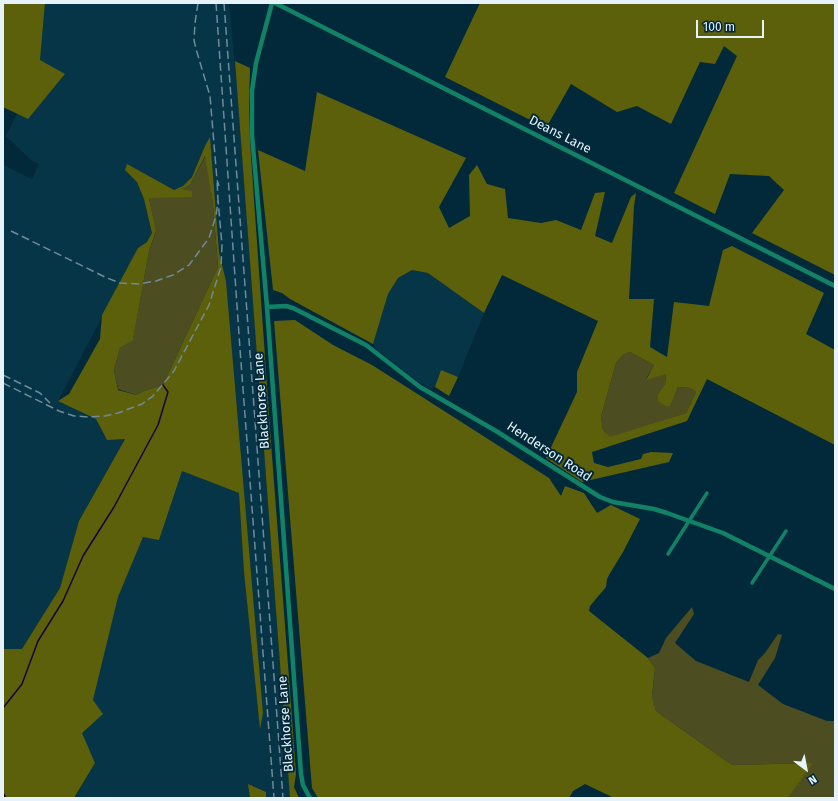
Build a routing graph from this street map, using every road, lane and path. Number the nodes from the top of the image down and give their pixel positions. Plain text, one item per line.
1 (274, 3) edge
2 (835, 286) edge
3 (267, 307) junction
4 (707, 493) dead end
5 (689, 520) junction
6 (786, 531) dead end
7 (668, 554) dead end
8 (770, 556) junction
9 (752, 583) dead end
10 (835, 589) edge
11 (310, 798) edge

1 - 2 street, Deans Lane
1 - 3 street, Blackhorse Lane
3 - 5 street, Henderson Road
3 - 11 street, Blackhorse Lane
4 - 5 street
5 - 7 street
5 - 8 street, Henderson Road
6 - 8 street
8 - 9 street
8 - 10 street, Henderson Road

